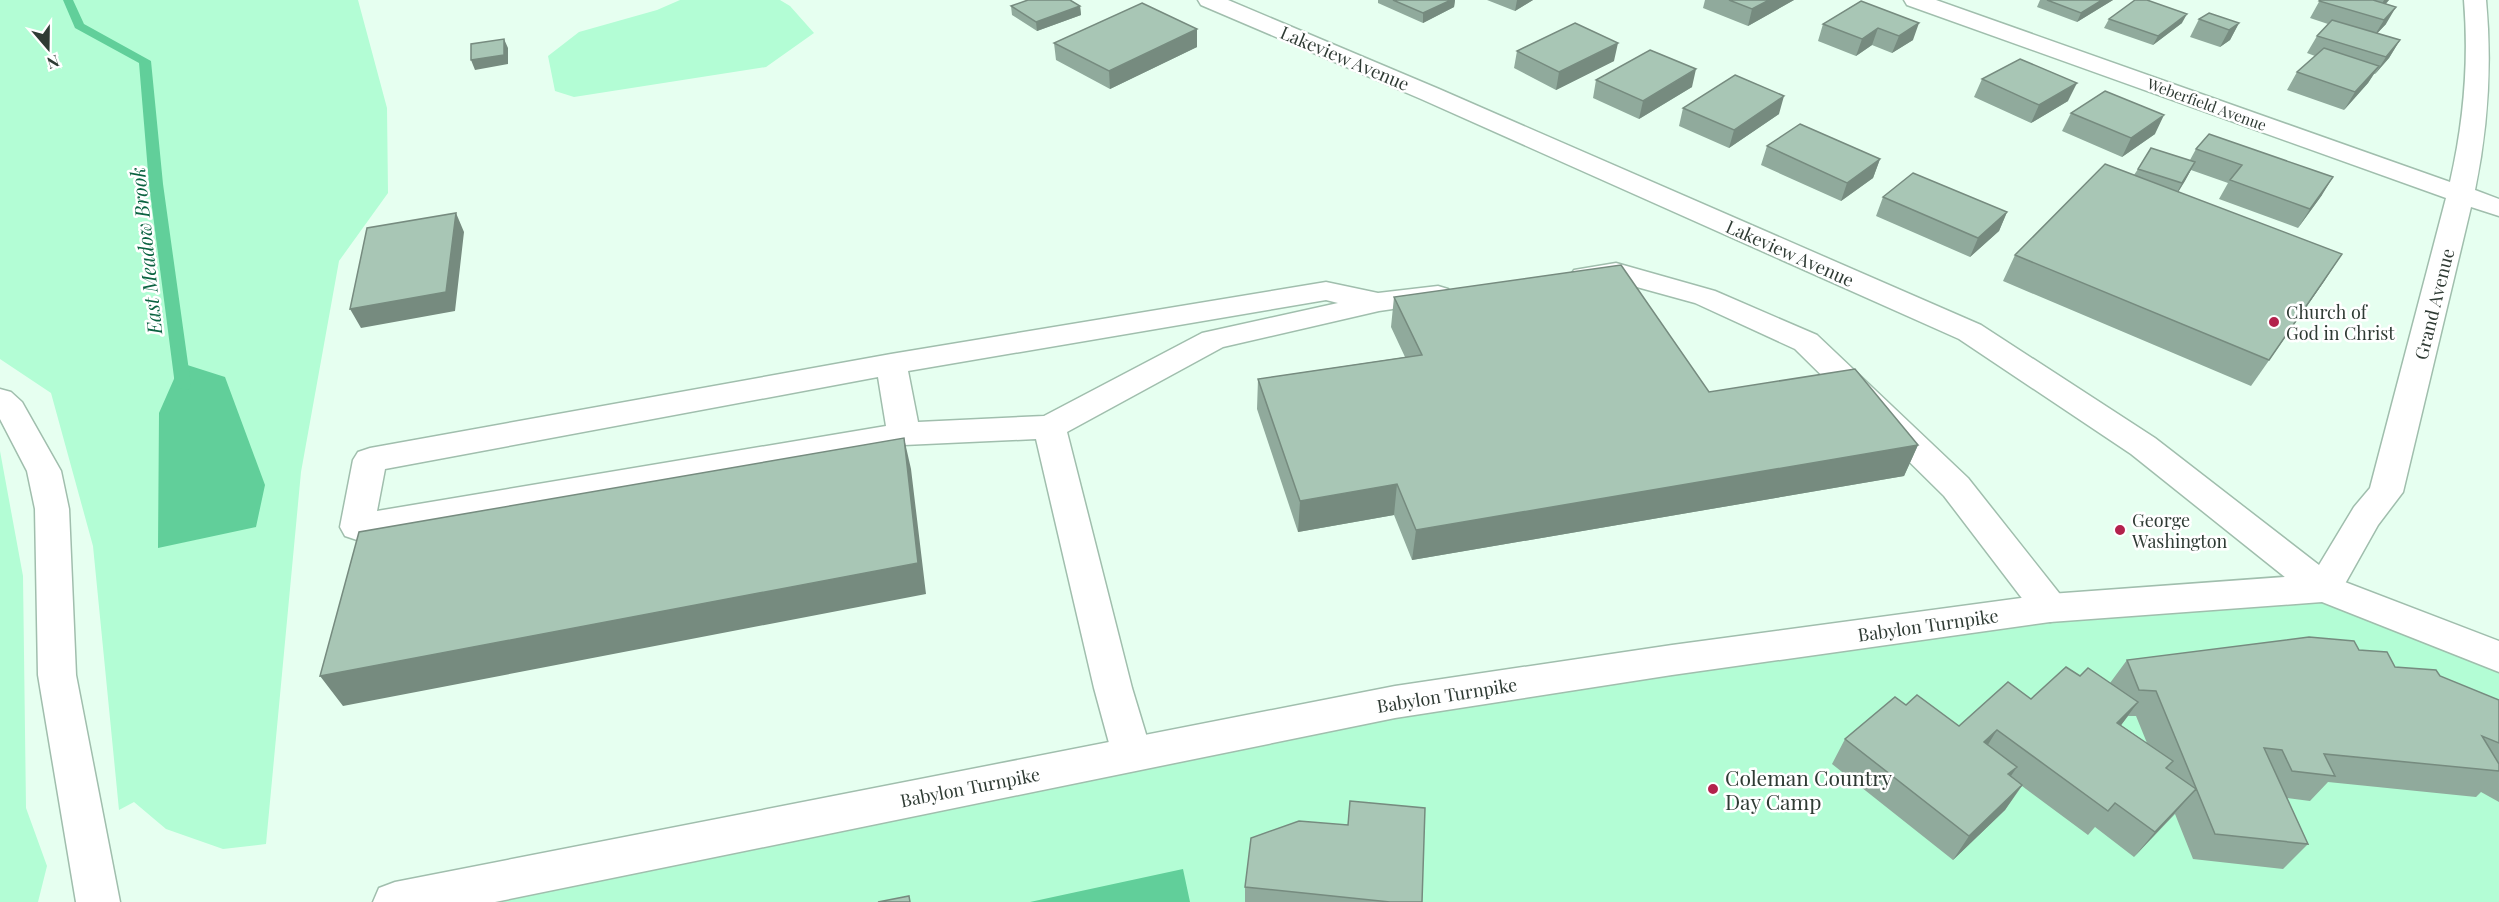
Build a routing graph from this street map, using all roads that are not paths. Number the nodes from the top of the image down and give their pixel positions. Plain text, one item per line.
1 (1209, 0) edge
2 (1915, 0) edge
3 (2475, 0) edge
4 (2461, 194) junction
5 (2499, 208) edge
6 (1556, 280) edge
7 (1461, 292) edge
8 (1378, 302) junction
9 (891, 364) junction
10 (0, 400) edge
11 (1050, 427) junction
12 (904, 434) junction
13 (2324, 588) junction
14 (2050, 608) junction
15 (2499, 657) edge
16 (1132, 754) junction
17 (98, 902) edge
18 (395, 902) edge

1 - 13 main road, Lakeview Avenue
2 - 4 main road, Weberfield Avenue
3 - 4 main road, Grand Avenue
4 - 5 main road, Weberfield Avenue
4 - 13 main road, Grand Avenue
6 - 14 main road
7 - 8 main road
8 - 9 main road
8 - 11 main road
9 - 12 main road
9 - 12 main road
10 - 17 main road
11 - 12 main road
11 - 16 main road
13 - 14 main road, Babylon Turnpike
13 - 15 main road, Babylon Turnpike
14 - 16 main road, Babylon Turnpike
16 - 18 main road, Babylon Turnpike

